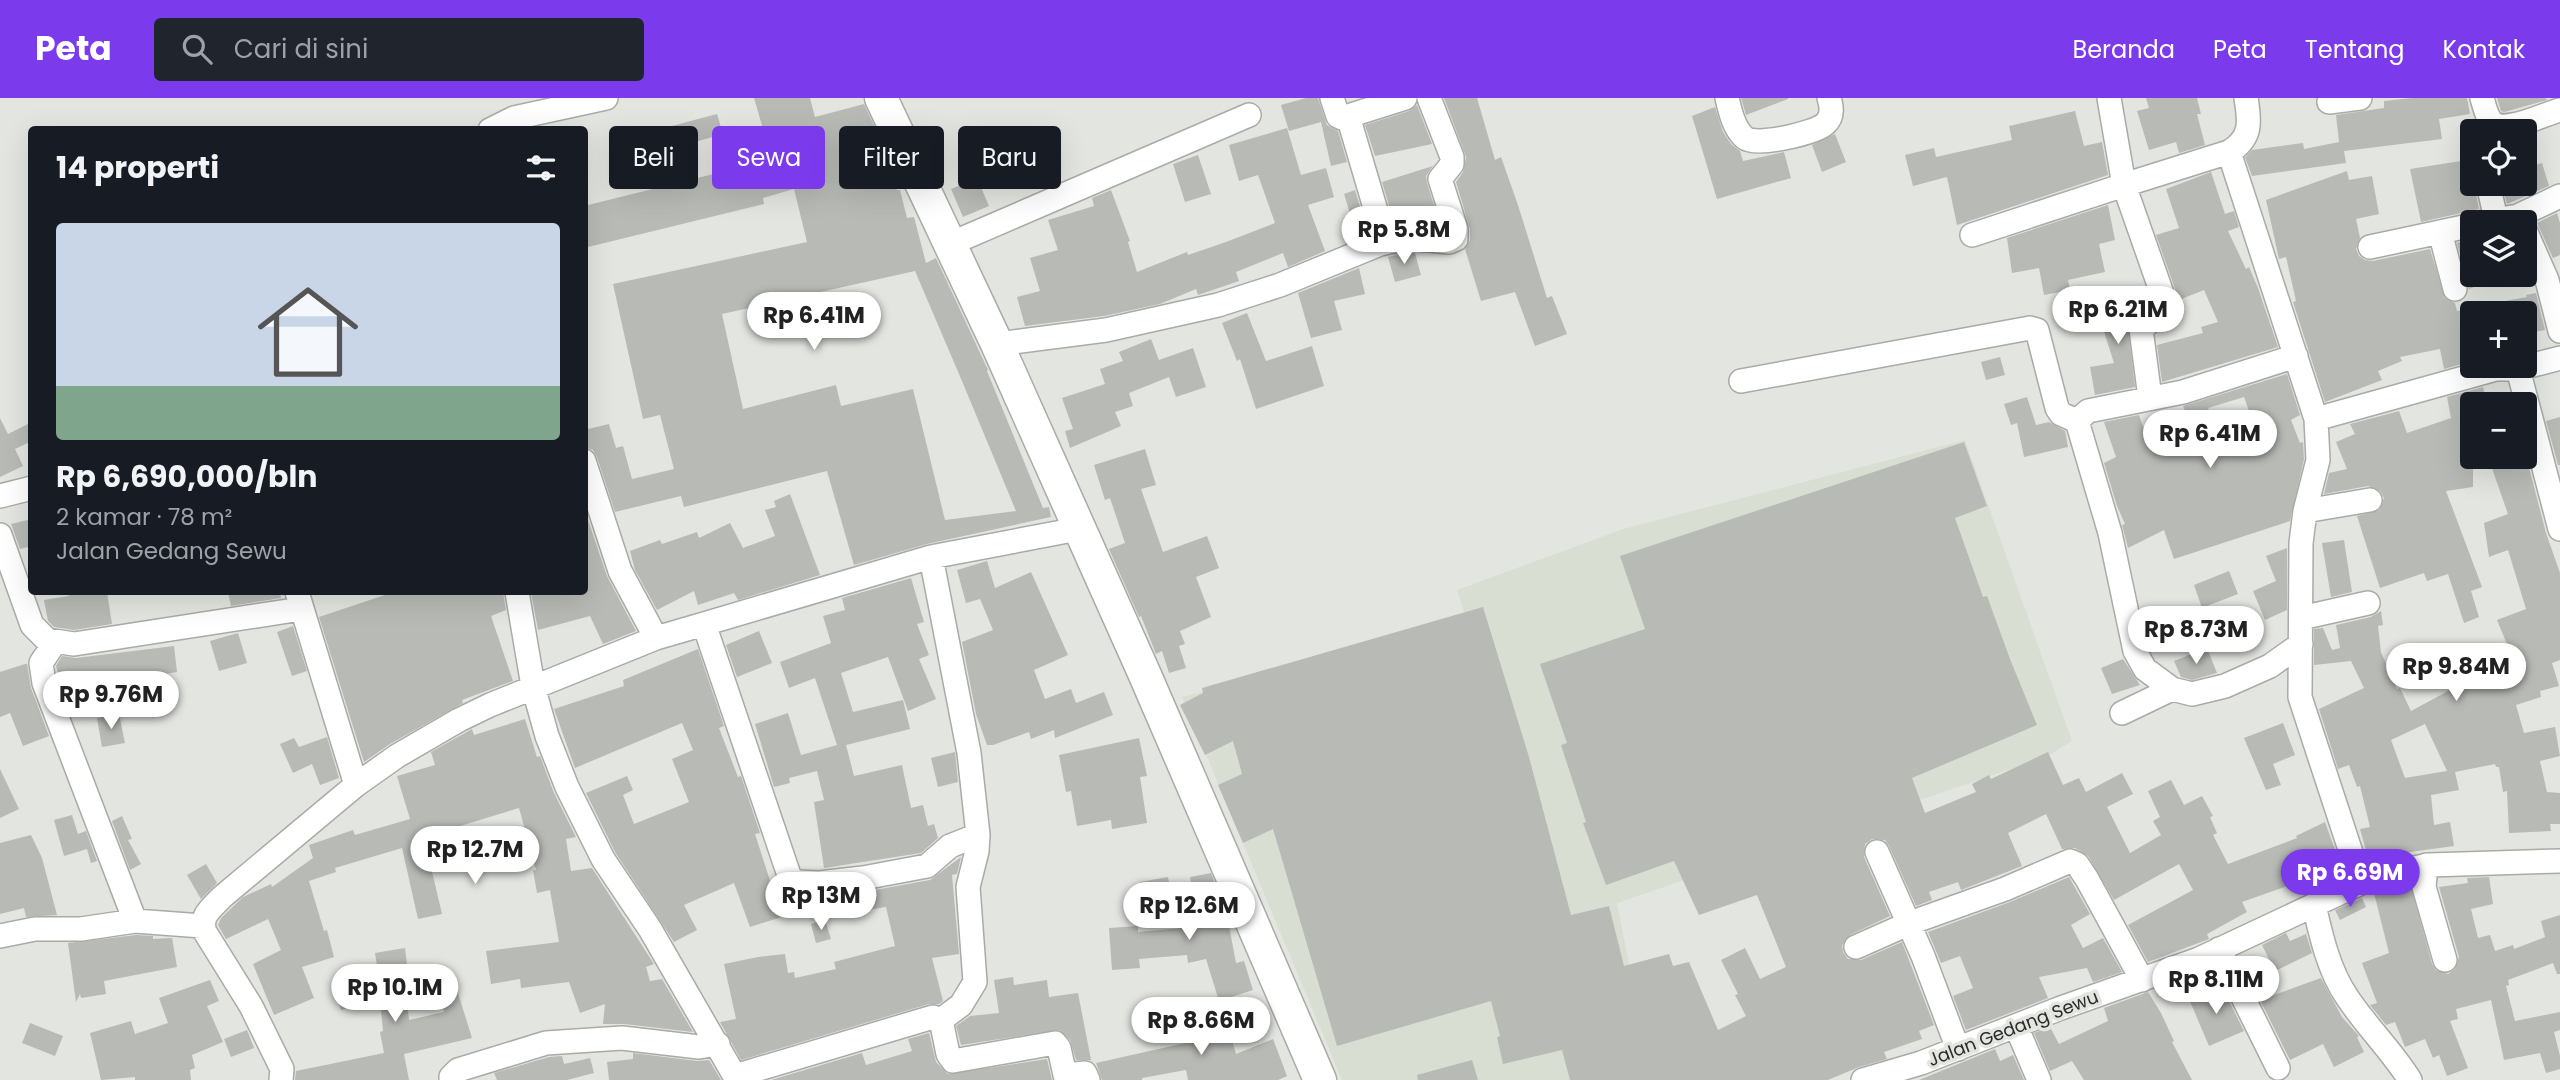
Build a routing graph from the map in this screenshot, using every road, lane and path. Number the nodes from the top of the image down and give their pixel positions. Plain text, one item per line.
1 (606, 98) edge
2 (881, 98) edge
3 (1332, 98) edge
4 (1405, 98) edge
5 (1429, 98) edge
6 (1727, 98) edge
7 (1829, 98) edge
8 (2109, 98) edge
9 (2246, 98) edge
10 (2360, 98) edge
11 (2482, 98) edge
12 (2329, 102) dead end
13 (2560, 110) edge
14 (1249, 114) dead end
15 (1348, 116) junction
16 (498, 126) edge
17 (2228, 152) junction
18 (2124, 185) junction
19 (2560, 196) edge
20 (2533, 210) edge
21 (2460, 228) edge
22 (2440, 232) junction
23 (1972, 235) dead end
24 (950, 244) junction
25 (1380, 244) junction
26 (2370, 247) dead end
27 (2537, 265) edge
28 (2455, 289) dead end
29 (2560, 331) edge
30 (997, 344) junction
31 (2296, 356) junction
32 (2560, 358) edge
33 (2537, 364) edge
34 (2464, 378) edge
35 (2520, 378) edge
36 (1741, 381) dead end
37 (2150, 398) junction
38 (2316, 419) junction
39 (2077, 421) junction
40 (588, 473) edge
41 (28, 489) edge
42 (0, 496) edge
43 (2370, 500) dead end
44 (2305, 511) junction
45 (2559, 517) edge
46 (1078, 529) junction
47 (0, 535) edge
48 (931, 557) junction
49 (518, 595) edge
50 (299, 600) edge
51 (2368, 603) dead end
52 (2301, 618) junction
53 (705, 624) junction
54 (656, 638) junction
55 (55, 642) junction
56 (2301, 644) junction
57 (533, 686) junction
58 (2172, 689) junction
59 (2122, 713) dead end
60 (356, 785) junction
61 (978, 835) junction
62 (1877, 852) dead end
63 (2560, 861) edge
64 (2426, 865) junction
65 (2361, 883) junction
66 (2314, 905) junction
67 (135, 921) junction
68 (1910, 923) junction
69 (202, 926) junction
70 (0, 936) edge
71 (1856, 947) dead end
72 (2219, 949) junction
73 (2445, 960) dead end
74 (2142, 980) junction
75 (941, 1020) junction
76 (2016, 1026) junction
77 (718, 1044) junction
78 (1958, 1049) junction
79 (2278, 1068) dead end
80 (1925, 1072) edge
81 (736, 1078) edge
82 (282, 1080) edge
83 (451, 1080) edge
84 (1088, 1080) edge
85 (1320, 1080) edge
86 (1863, 1080) edge
87 (2039, 1080) edge
88 (2410, 1080) edge

1 - 16 street
2 - 24 main road
3 - 15 street
4 - 15 street
5 - 25 street
6 - 7 street
8 - 18 street
9 - 17 street
10 - 12 street
11 - 13 street
14 - 24 street
15 - 25 street
17 - 18 street
17 - 31 street
18 - 23 street
18 - 37 street
19 - 20 street
21 - 22 street
22 - 26 street
22 - 28 street
24 - 30 main road
25 - 30 street
27 - 29 street
30 - 46 main road
31 - 37 street
31 - 38 street
32 - 33 street
34 - 38 street
35 - 45 street
36 - 39 street
37 - 39 street
38 - 44 street
39 - 58 street
40 - 54 street
41 - 42 street
43 - 44 street
44 - 52 street
46 - 48 street
46 - 85 main road
47 - 55 street
48 - 53 street
48 - 61 street
49 - 57 street
50 - 55 street
50 - 60 street
51 - 52 street
52 - 56 street
53 - 54 street
53 - 61 street
54 - 57 street
55 - 67 street
56 - 58 street
56 - 65 street
57 - 60 street
57 - 77 street
58 - 59 street
60 - 69 street
61 - 75 street
62 - 68 street
63 - 64 street, Jalan Gedang Sewu
64 - 65 street, Jalan Gedang Sewu
64 - 73 street
65 - 66 street, Jalan Gedang Sewu
66 - 72 street, Jalan Gedang Sewu
66 - 88 street
67 - 69 street
67 - 70 street
68 - 71 street
68 - 74 street
68 - 78 street
69 - 82 street
72 - 74 street, Jalan Gedang Sewu
72 - 79 street
74 - 76 street, Jalan Gedang Sewu
75 - 81 street
75 - 84 street
76 - 78 street, Jalan Gedang Sewu
76 - 87 street
77 - 81 street
77 - 83 street
78 - 80 street, Jalan Gedang Sewu
80 - 86 street, Jalan Gedang Sewu

